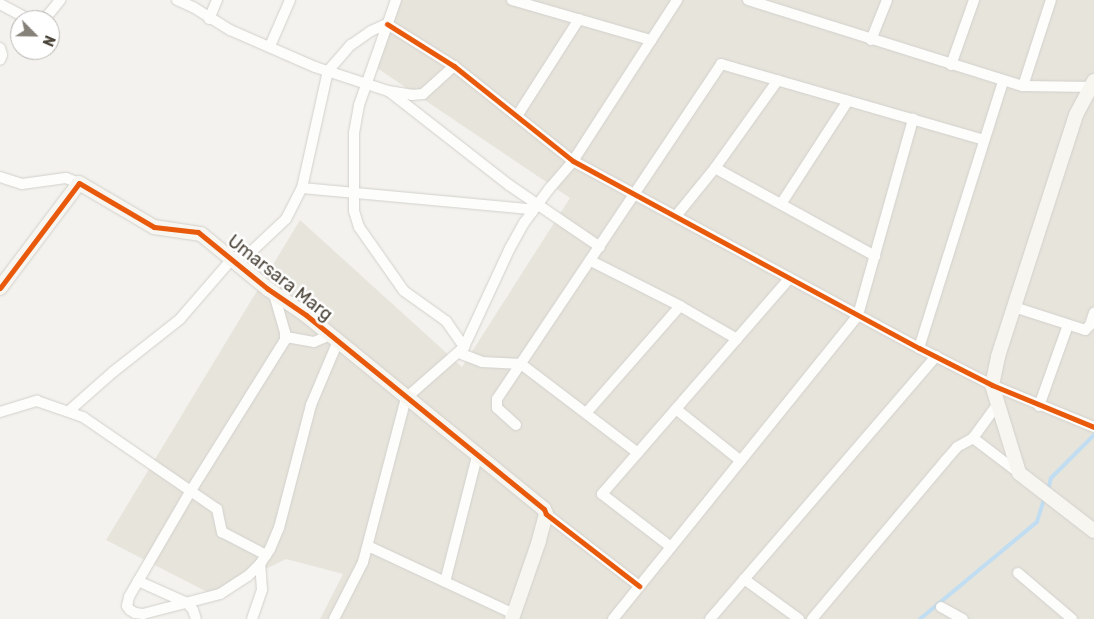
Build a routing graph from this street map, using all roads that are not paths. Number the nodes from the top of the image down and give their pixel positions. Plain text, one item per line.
1 (60, 0) edge
2 (177, 0) edge
3 (217, 0) edge
4 (290, 0) edge
5 (396, 0) edge
6 (512, 0) edge
7 (676, 0) edge
8 (748, 0) edge
9 (887, 0) edge
10 (974, 0) edge
11 (1052, 0) edge
12 (3, 3) edge
13 (767, 3) edge
14 (14, 10) edge
15 (52, 10) edge
16 (579, 18) junction
17 (209, 19) junction
18 (388, 24) junction
19 (651, 40) junction
20 (871, 40) junction
21 (270, 46) junction
22 (0, 48) edge
23 (0, 60) edge
24 (950, 65) junction
25 (454, 66) junction
26 (328, 71) junction
27 (778, 80) junction
28 (1003, 81) junction
29 (366, 83) junction
30 (1093, 85) edge
31 (1023, 86) junction
32 (388, 91) junction
33 (848, 100) junction
34 (517, 116) junction
35 (913, 119) junction
36 (984, 140) junction
37 (573, 161) junction
38 (715, 168) junction
39 (0, 178) edge
40 (79, 183) junction
41 (302, 188) junction
42 (352, 194) junction
43 (636, 195) junction
44 (781, 204) junction
45 (535, 209) junction
46 (676, 216) junction
47 (600, 247) junction
48 (875, 256) junction
49 (232, 259) junction
50 (591, 262) junction
51 (790, 278) junction
52 (0, 288) edge
53 (274, 294) junction
54 (680, 306) junction
55 (1014, 307) junction
56 (1094, 312) edge
57 (858, 315) junction
58 (1068, 325) junction
59 (286, 336) junction
60 (334, 338) junction
61 (737, 339) junction
62 (919, 348) junction
63 (462, 350) junction
64 (936, 356) junction
65 (521, 364) junction
66 (992, 385) junction
67 (406, 398) junction
68 (997, 405) junction
69 (1039, 406) junction
70 (676, 409) junction
71 (70, 410) junction
72 (0, 412) edge
73 (587, 412) junction
74 (516, 425) dead end
75 (1094, 427) edge
76 (972, 438) junction
77 (638, 453) junction
78 (477, 456) junction
79 (741, 461) junction
80 (1018, 474) junction
81 (190, 492) junction
82 (546, 514) junction
83 (1094, 531) edge
84 (368, 546) junction
85 (671, 547) junction
86 (266, 555) junction
87 (260, 564) junction
88 (1018, 573) dead end
89 (744, 579) junction
90 (138, 581) junction
91 (445, 582) junction
92 (640, 586) junction
93 (187, 604) junction
94 (941, 607) dead end
95 (513, 616) edge
96 (196, 619) edge
97 (252, 619) edge
98 (334, 619) edge
99 (613, 619) edge
100 (710, 619) edge
101 (799, 619) edge
102 (812, 619) edge
103 (963, 619) edge
104 (1072, 619) edge

1 - 15 street
2 - 17 street
3 - 17 street
4 - 21 street
5 - 18 street
6 - 16 street
7 - 19 street
8 - 13 street
9 - 20 street
10 - 24 street
11 - 31 street
12 - 14 street
13 - 20 street
16 - 19 street
16 - 34 street
17 - 21 street
18 - 25 street
18 - 26 street
18 - 29 street
19 - 37 street
20 - 24 street
21 - 26 street
22 - 23 street
24 - 28 street
25 - 32 street
25 - 34 street
26 - 29 street
26 - 41 street
27 - 33 street
27 - 38 street
27 - 43 street
28 - 31 street
28 - 36 street
29 - 32 street
29 - 42 street
30 - 31 street
30 - 55 street
32 - 45 street
33 - 35 street
33 - 44 street
34 - 37 street
35 - 36 street
35 - 48 street
36 - 62 street
37 - 43 street
37 - 45 street
38 - 44 street
38 - 46 street
39 - 40 street
40 - 49 street, Umarsara Marg
40 - 52 street
41 - 42 street
41 - 49 street
42 - 45 street
42 - 63 street
43 - 46 street
43 - 47 street
44 - 48 street
45 - 47 street
45 - 63 street
46 - 51 street
47 - 50 street
48 - 57 street
49 - 53 street, Umarsara Marg
49 - 71 street
50 - 54 street
50 - 65 street
51 - 57 street
51 - 61 street
53 - 59 street
53 - 60 street, Umarsara Marg
54 - 61 street
54 - 73 street
55 - 58 street
55 - 66 street
56 - 58 street
57 - 62 street
57 - 79 street
58 - 69 street
59 - 60 street
59 - 81 street
60 - 67 street, Umarsara Marg
60 - 86 street
61 - 70 street
62 - 64 street
63 - 65 street
63 - 67 street
64 - 66 street
64 - 89 street
65 - 73 street
65 - 74 street
66 - 68 street
66 - 69 street
67 - 78 street, Umarsara Marg
67 - 84 street
68 - 76 street
68 - 80 street
69 - 75 street
70 - 77 street
70 - 79 street
71 - 72 street
71 - 81 street
73 - 77 street
76 - 80 street
76 - 102 street
77 - 85 street
78 - 82 street, Umarsara Marg
78 - 91 street
79 - 85 street
80 - 83 street
81 - 86 street
81 - 90 street
82 - 92 street
82 - 95 street
84 - 91 street
84 - 98 street
85 - 92 street
86 - 87 street
87 - 93 street
87 - 97 street
88 - 104 street
89 - 100 street
89 - 101 street
90 - 93 street
90 - 93 street
91 - 95 street
92 - 99 street
93 - 96 street
94 - 103 street

